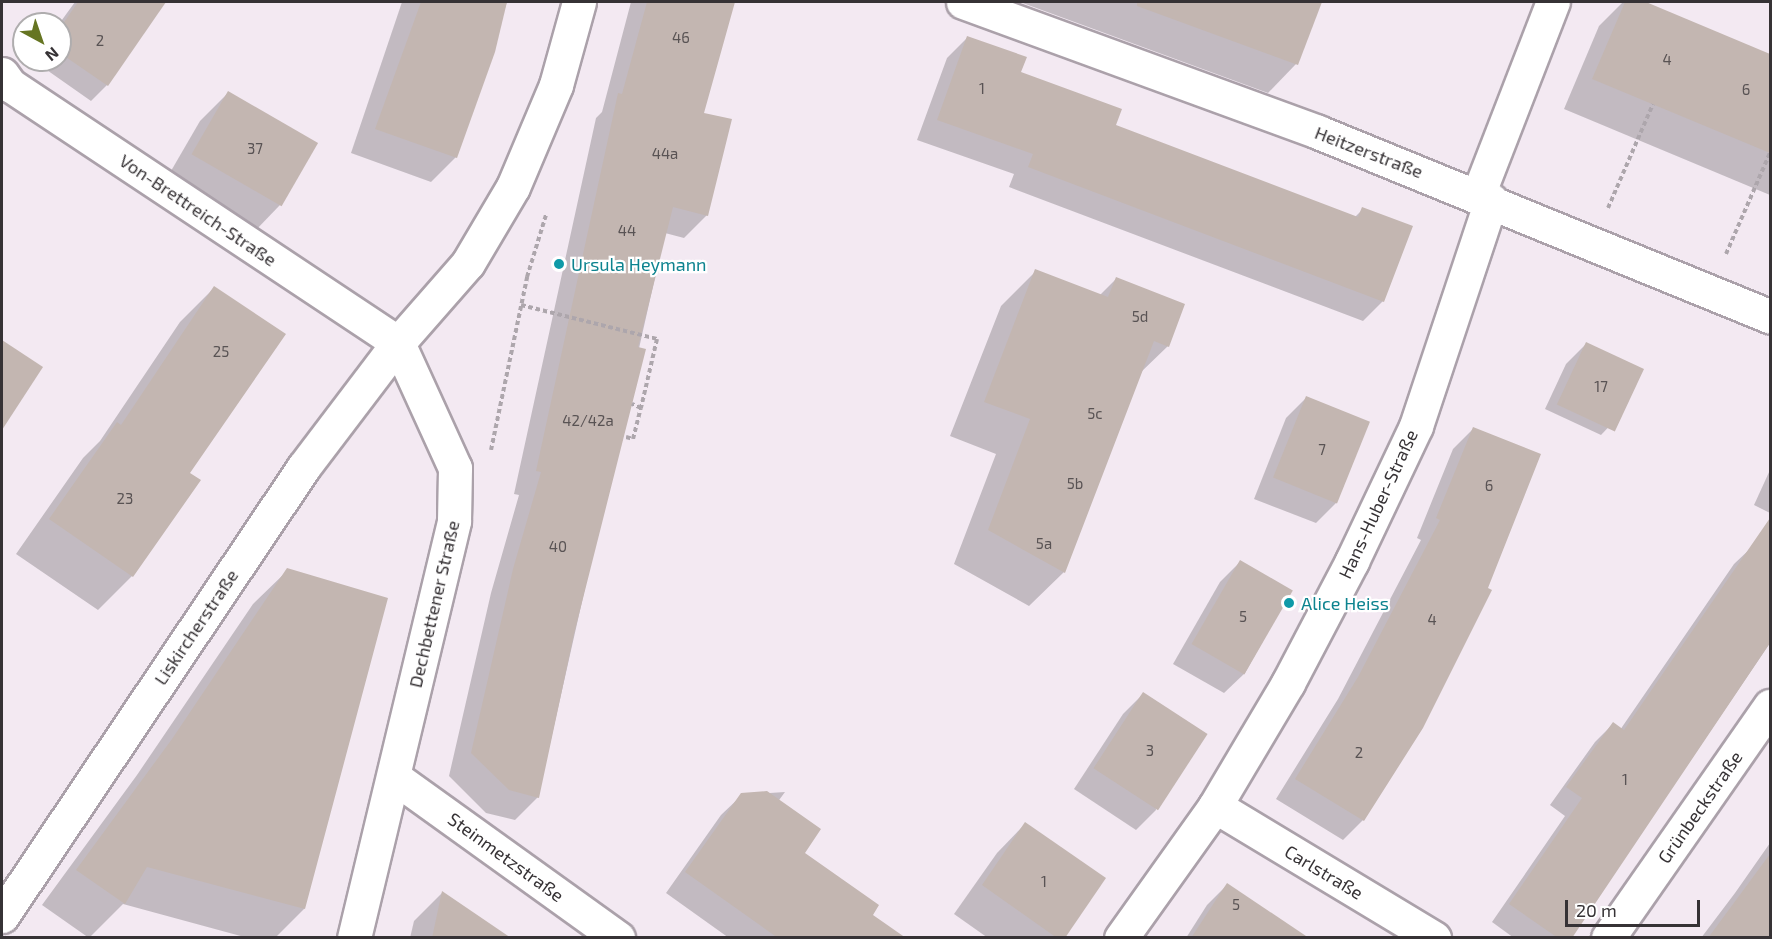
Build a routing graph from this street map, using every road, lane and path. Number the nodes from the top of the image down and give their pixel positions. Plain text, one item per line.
1 (579, 2) edge
2 (963, 2) edge
3 (1553, 2) edge
4 (2, 74) edge
5 (1653, 105) dead end
6 (1770, 153) edge
7 (1484, 197) junction
8 (547, 210) dead end
9 (1594, 242) junction
10 (1710, 292) junction
11 (521, 305) junction
12 (1770, 316) edge
13 (398, 343) junction
14 (632, 404) dead end
15 (641, 408) junction
16 (626, 437) dead end
17 (490, 452) dead end
18 (1770, 706) edge
19 (394, 777) junction
20 (1215, 806) junction
21 (2, 916) edge
22 (354, 938) edge
23 (618, 938) edge
24 (1121, 938) edge
25 (1434, 938) edge
26 (1608, 938) edge

1 - 13 street
2 - 7 street, Heitzerstraße
3 - 7 street, Hans-Huber-Straße
4 - 13 street, Von-Brettreich-Straße
5 - 9 path
6 - 10 path
7 - 9 street, Heitzerstraße
7 - 20 street, Hans-Huber-Straße
8 - 11 path
9 - 10 street, Heitzerstraße
10 - 12 street, Heitzerstraße
11 - 15 path
11 - 17 path
13 - 19 street, Dechbettener Straße
13 - 21 street, Liskircherstraße
14 - 15 path
15 - 16 path
18 - 26 street, Grünbeckstraße
19 - 22 street, Dechbettener Straße
19 - 23 street, Steinmetzstraße
20 - 24 street, Hans-Huber-Straße
20 - 25 street, Carlstraße

